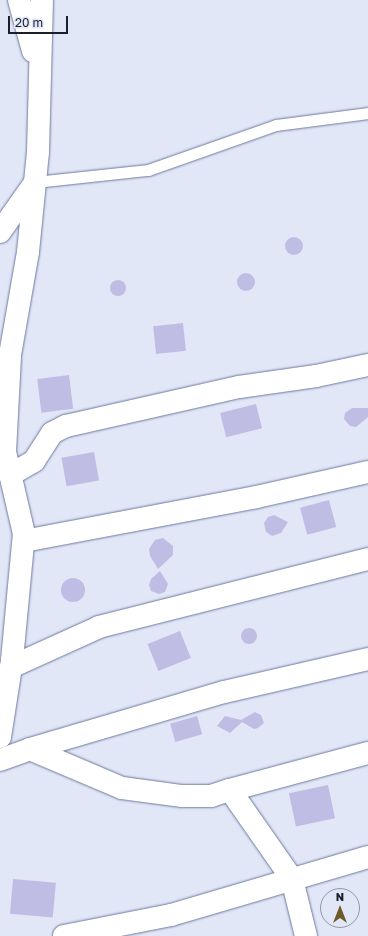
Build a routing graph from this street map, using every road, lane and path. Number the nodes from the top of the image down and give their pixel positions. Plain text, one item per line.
1 (19, 0) edge
2 (42, 0) edge
3 (40, 74) junction
4 (368, 113) edge
5 (35, 182) junction
6 (0, 232) edge
7 (368, 365) edge
8 (368, 472) edge
9 (10, 475) junction
10 (24, 540) junction
11 (368, 560) edge
12 (368, 659) edge
13 (11, 667) junction
14 (0, 737) edge
15 (30, 750) junction
16 (368, 753) edge
17 (0, 760) edge
18 (230, 790) junction
19 (368, 857) edge
20 (292, 879) junction
21 (64, 936) edge
22 (306, 936) edge

1 - 3 street
2 - 3 street
3 - 5 street
4 - 5 lane
5 - 6 street
5 - 9 street
7 - 9 street
8 - 10 street
9 - 10 street
10 - 13 street
11 - 13 street
12 - 15 street
13 - 14 street
15 - 17 street
15 - 18 street
16 - 18 street
18 - 20 street
19 - 20 street
20 - 21 street
20 - 22 street

